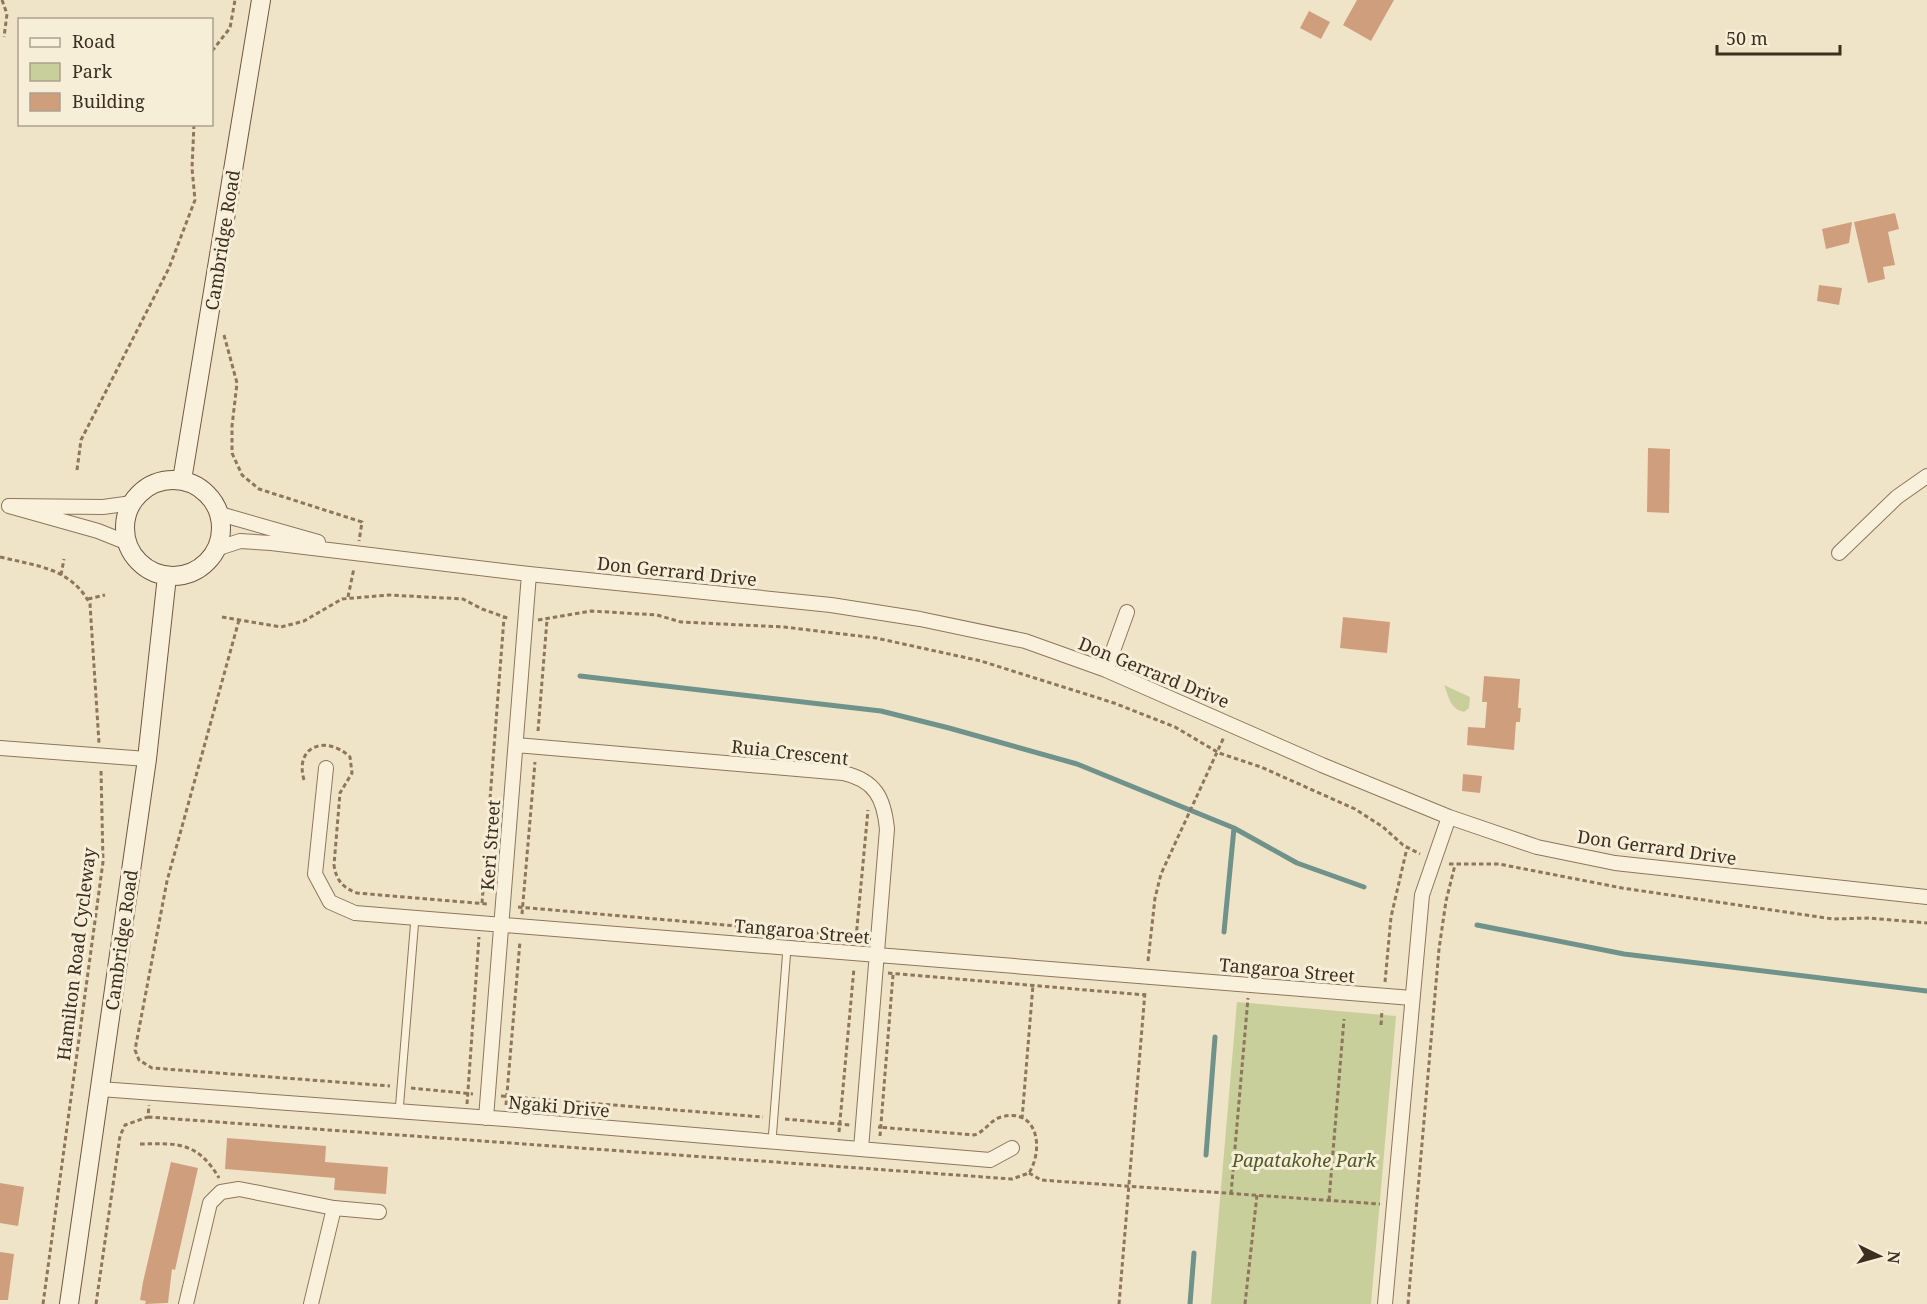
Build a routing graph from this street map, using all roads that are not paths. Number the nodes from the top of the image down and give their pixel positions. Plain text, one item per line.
1 (261, 0) edge
2 (1927, 476) edge
3 (182, 480) junction
4 (132, 503) junction
5 (4, 505) edge
6 (220, 514) junction
7 (128, 543) junction
8 (216, 549) junction
9 (349, 551) junction
10 (1839, 553) dead end
11 (529, 574) junction
12 (167, 576) junction
13 (1128, 612) dead end
14 (1106, 670) junction
15 (516, 745) junction
16 (0, 748) edge
17 (147, 759) junction
18 (326, 768) dead end
19 (1449, 817) junction
20 (1927, 897) edge
21 (415, 918) junction
22 (501, 925) junction
23 (787, 948) junction
24 (876, 955) junction
25 (1412, 991) junction
26 (100, 1089) junction
27 (399, 1112) junction
28 (486, 1118) junction
29 (772, 1141) junction
30 (1012, 1148) dead end
31 (861, 1149) junction
32 (334, 1208) junction
33 (380, 1212) dead end
34 (69, 1304) edge
35 (186, 1304) edge
36 (311, 1304) edge
37 (1385, 1304) edge

1 - 3 main road, Cambridge Road
2 - 10 street
3 - 4 main road
3 - 6 main road
4 - 5 street
4 - 7 main road
5 - 7 street
6 - 8 main road
6 - 9 street, Don Gerrard Drive
7 - 12 main road
8 - 9 street, Don Gerrard Drive
8 - 12 main road
9 - 11 street, Don Gerrard Drive
11 - 14 street, Don Gerrard Drive
11 - 15 street, Keri Street
12 - 17 main road, Cambridge Road
13 - 14 street
14 - 19 street, Don Gerrard Drive
15 - 22 street, Keri Street
15 - 24 street, Ruia Crescent
16 - 17 street
17 - 26 main road, Cambridge Road
18 - 21 street, Tangaroa Street
19 - 20 street, Don Gerrard Drive
19 - 25 street
21 - 22 street, Tangaroa Street
21 - 27 lane
22 - 23 street, Tangaroa Street
22 - 28 street, Keri Street
23 - 24 street, Tangaroa Street
23 - 29 lane
24 - 25 street, Tangaroa Street
24 - 31 street
25 - 37 street
26 - 27 street, Ngaki Drive
26 - 34 main road, Cambridge Road
27 - 28 street, Ngaki Drive
28 - 29 street, Ngaki Drive
29 - 31 street, Ngaki Drive
30 - 31 street, Ngaki Drive
32 - 33 street
32 - 35 street
32 - 36 street

